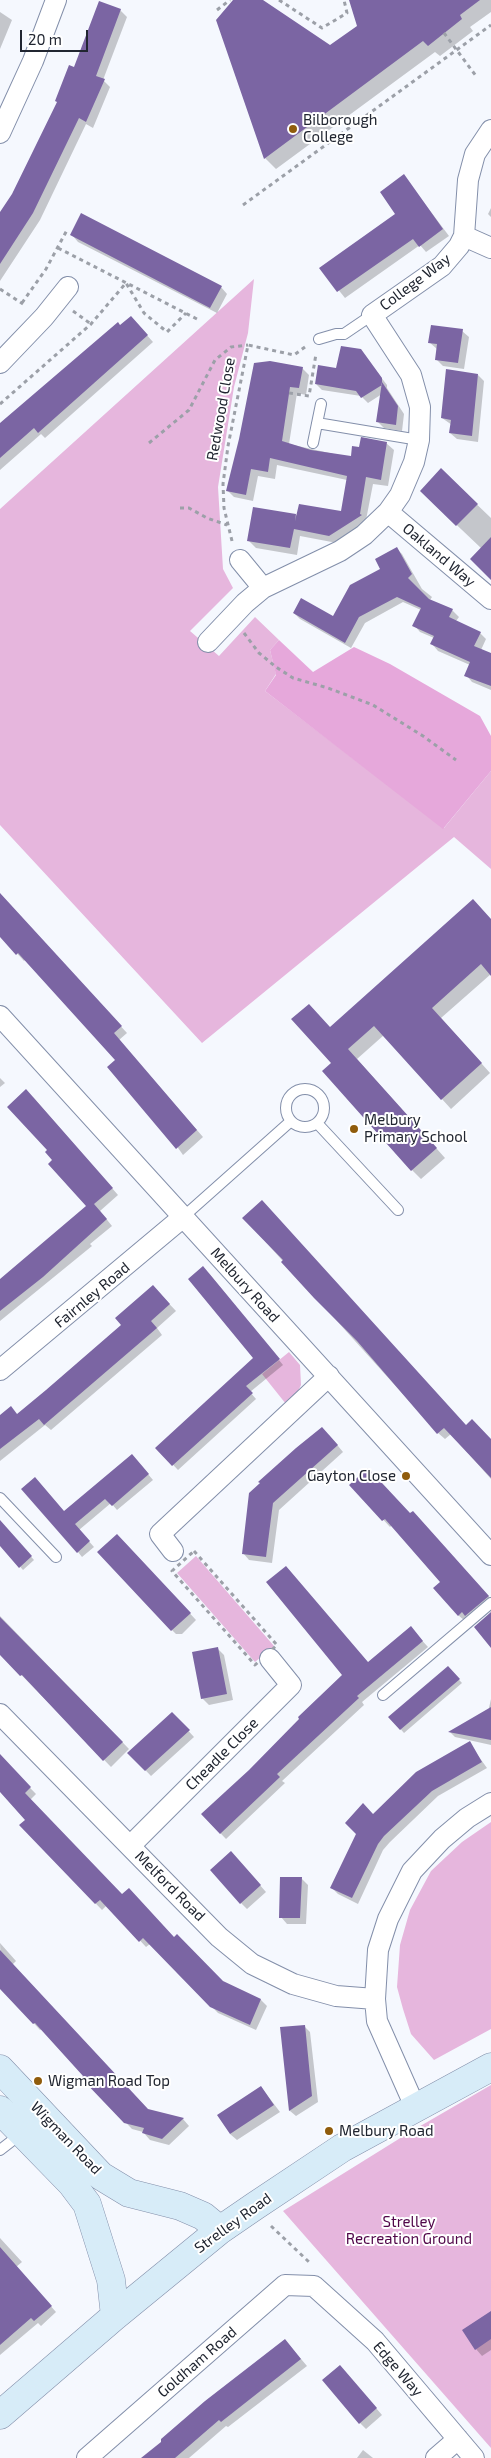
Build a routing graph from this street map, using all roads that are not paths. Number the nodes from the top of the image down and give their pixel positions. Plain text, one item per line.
1 (56, 0) edge
2 (491, 130) edge
3 (0, 133) edge
4 (464, 236) junction
5 (491, 248) edge
6 (68, 287) dead end
7 (372, 315) junction
8 (319, 339) road end
9 (0, 363) edge
10 (321, 404) dead end
11 (317, 423) junction
12 (419, 440) junction
13 (313, 443) dead end
14 (388, 512) junction
15 (240, 560) dead end
16 (263, 588) junction
17 (491, 599) edge
18 (208, 642) dead end
19 (0, 1016) edge
20 (291, 1121) junction
21 (317, 1123) junction
22 (398, 1210) dead end
23 (182, 1218) junction
24 (0, 1370) edge
25 (329, 1376) junction
26 (0, 1498) edge
27 (491, 1555) edge
28 (56, 1557) dead end
29 (173, 1561) road end
30 (491, 1603) edge
31 (270, 1659) dead end
32 (383, 1695) dead end
33 (0, 1714) edge
34 (491, 1803) edge
35 (130, 1846) junction
36 (375, 1999) junction
37 (491, 2067) edge
38 (0, 2069) edge
39 (416, 2109) junction
40 (0, 2110) edge
41 (33, 2123) junction
42 (0, 2150) edge
43 (220, 2230) junction
44 (314, 2286) joint
45 (116, 2316) junction
46 (0, 2415) edge
47 (458, 2440) junction
48 (87, 2458) edge
49 (436, 2458) edge
50 (474, 2458) edge

1 - 3 street
2 - 4 street, College Way
4 - 5 street
4 - 7 street, College Way
6 - 9 street
7 - 8 lane
7 - 12 street, College Way
10 - 11 lane
11 - 12 lane
11 - 13 lane
12 - 14 street, College Way
14 - 16 street, College Way
14 - 17 street, Oakland Way
15 - 16 street
16 - 18 street, College Way
19 - 23 street, Melbury Road
20 - 21 lane
20 - 21 lane
20 - 23 lane
21 - 22 lane
23 - 24 street, Fairnley Road
23 - 25 street, Melbury Road
25 - 27 street, Melbury Road
25 - 29 street
26 - 28 lane
30 - 32 lane
31 - 35 street, Cheadle Close
33 - 35 street, Melford Road
34 - 36 street
35 - 36 street, Melford Road
36 - 39 street
37 - 39 main road, Strelley Road
38 - 41 main road, Wigman Road
39 - 43 main road, Strelley Road
40 - 41 main road, Wigman Road
41 - 42 lane
41 - 43 main road, Wigman Road
41 - 45 main road, Wigman Road
43 - 45 main road, Strelley Road
44 - 47 street, Edge Way
44 - 48 street, Goldham Road
45 - 46 main road, Strelley Road
47 - 49 street
47 - 50 street, Edge Way

